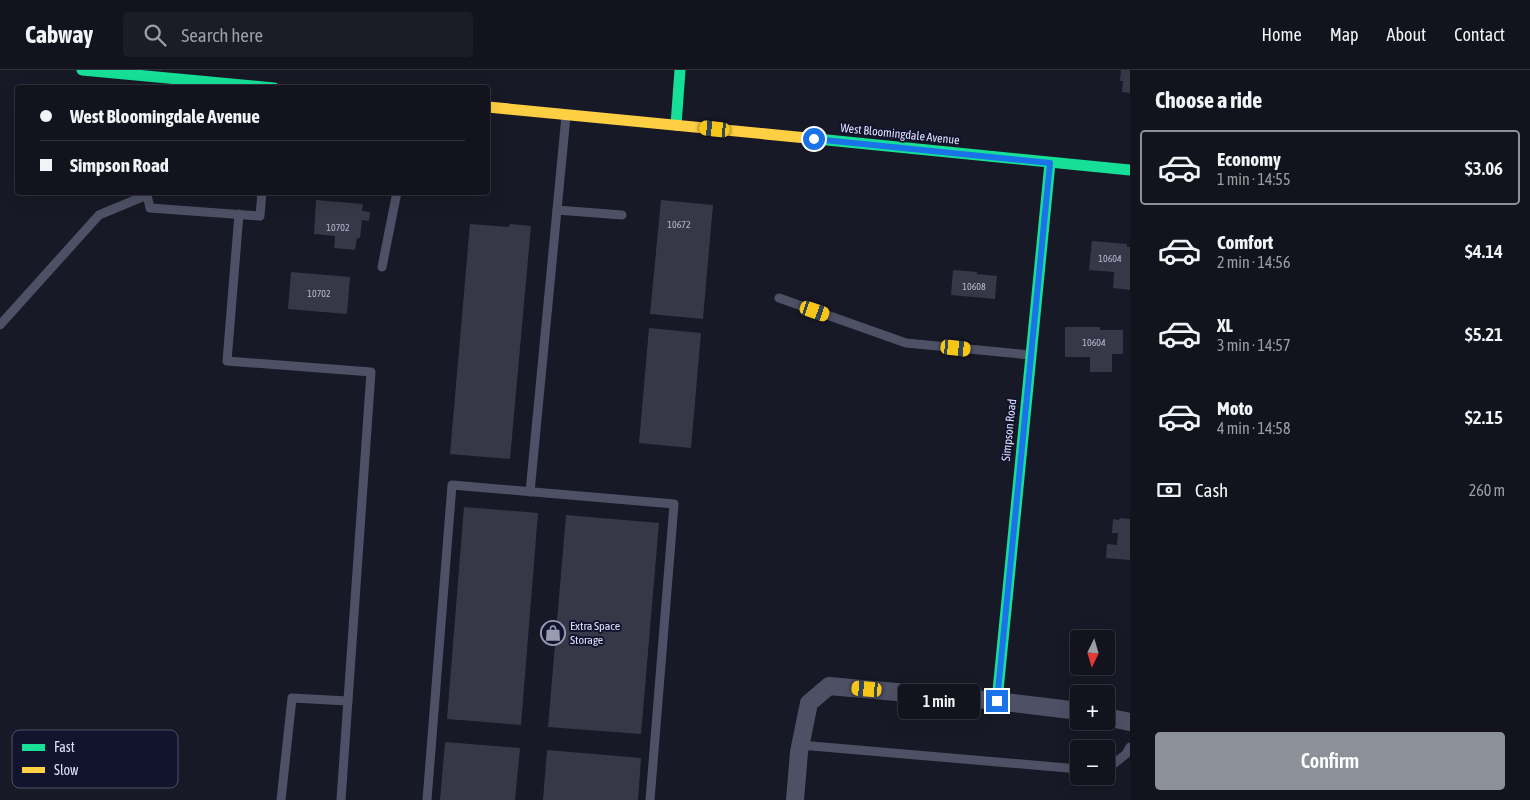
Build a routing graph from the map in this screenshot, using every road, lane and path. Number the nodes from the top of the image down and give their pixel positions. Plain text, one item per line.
1 (82, 70) edge
2 (680, 70) edge
3 (158, 82) edge
4 (216, 85) edge
5 (490, 107) edge
6 (566, 114) junction
7 (676, 125) junction
8 (1050, 163) junction
9 (1130, 170) edge
10 (145, 195) edge
11 (147, 195) edge
12 (262, 195) edge
13 (396, 195) edge
14 (557, 210) junction
15 (239, 214) junction
16 (622, 215) dead end
17 (382, 268) dead end
18 (779, 298) dead end
19 (0, 325) edge
20 (1030, 355) junction
21 (530, 492) junction
22 (348, 701) junction
23 (997, 701) junction
24 (1070, 709) edge
25 (1115, 719) edge
26 (1130, 722) edge
27 (800, 745) junction
28 (1130, 746) edge
29 (1115, 763) edge
30 (1070, 768) edge
31 (282, 800) edge
32 (342, 800) edge
33 (426, 800) edge
34 (650, 800) edge
35 (795, 800) edge

1 - 3 main road
2 - 7 main road
3 - 4 main road
5 - 6 main road, West Bloomingdale Avenue
6 - 7 main road, West Bloomingdale Avenue
6 - 14 lane
7 - 8 main road, West Bloomingdale Avenue
8 - 9 main road, West Bloomingdale Avenue
8 - 20 main road, Simpson Road
10 - 19 lane
11 - 15 lane
12 - 15 lane
13 - 17 lane
14 - 16 lane
14 - 21 lane
15 - 22 lane
18 - 20 lane
20 - 23 main road, Simpson Road
21 - 33 lane
21 - 34 lane
22 - 31 lane
22 - 32 lane
23 - 24 street
23 - 27 street
25 - 26 street
27 - 30 lane
27 - 35 street
28 - 29 lane

